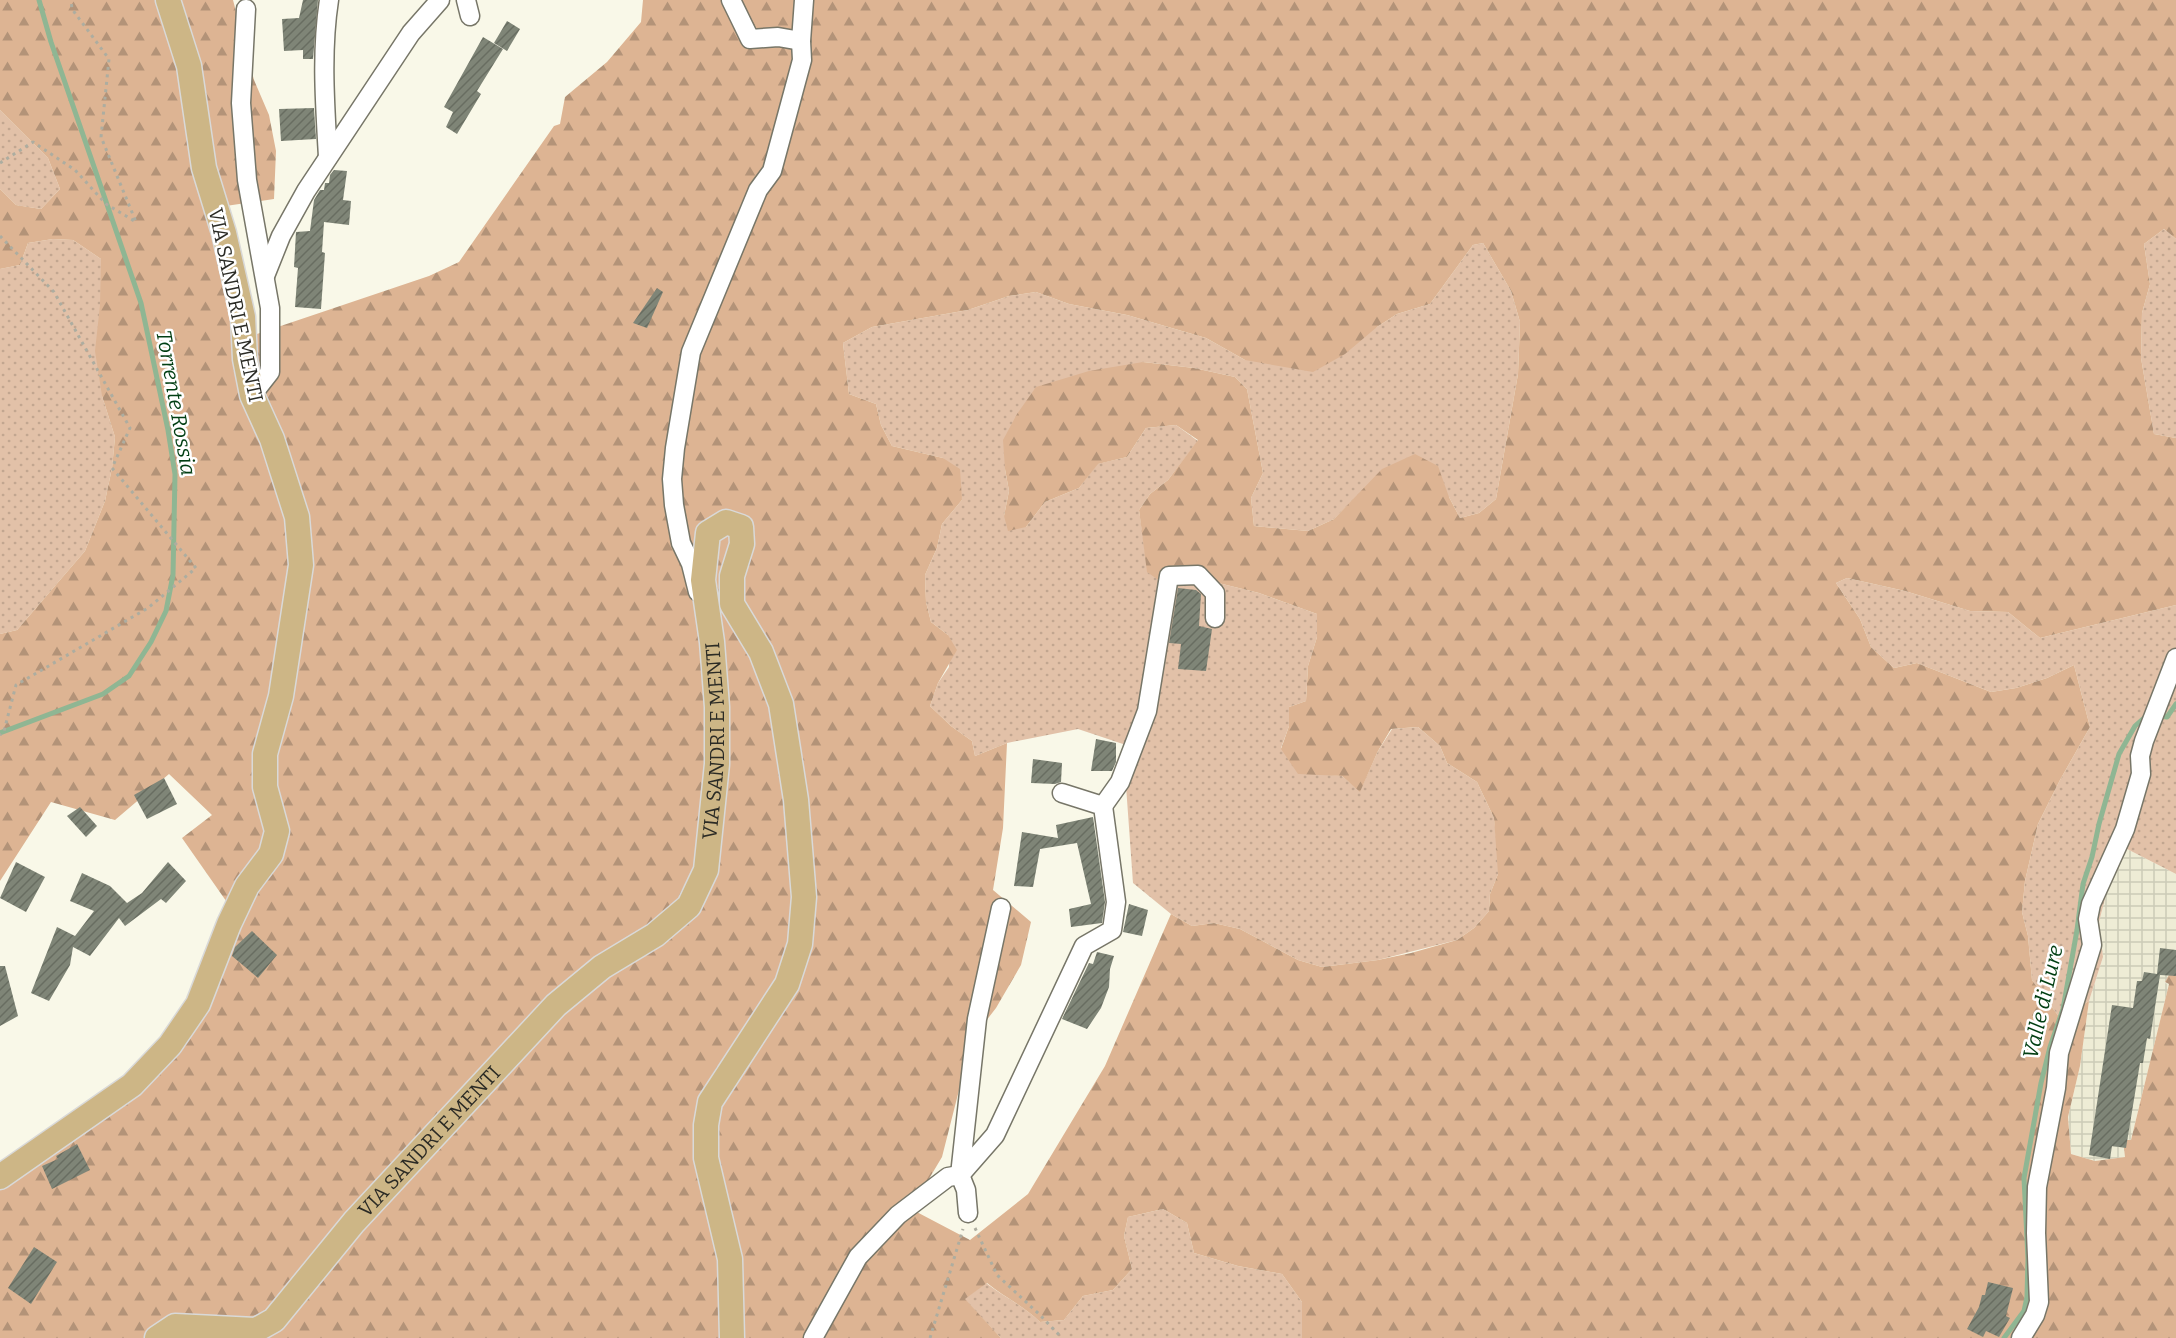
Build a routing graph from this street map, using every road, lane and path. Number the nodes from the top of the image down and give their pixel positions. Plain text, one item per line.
1 (71, 0) edge
2 (168, 0) edge
3 (328, 0) edge
4 (440, 0) edge
5 (731, 0) edge
6 (804, 0) edge
7 (246, 9) dead end
8 (801, 42) junction
9 (328, 157) junction
10 (0, 163) edge
11 (0, 236) edge
12 (265, 277) junction
13 (252, 395) junction
14 (706, 603) junction
15 (1215, 618) dead end
16 (2176, 658) edge
17 (0, 735) edge
18 (1062, 793) dead end
19 (1103, 806) junction
20 (1001, 908) dead end
21 (960, 1175) junction
22 (0, 1177) edge
23 (968, 1213) junction
24 (157, 1338) edge
25 (732, 1338) edge
26 (813, 1338) edge
27 (930, 1338) edge
28 (1062, 1338) edge
29 (2021, 1338) edge

1 - 10 path
2 - 13 main road, VIA SANDRI E MENTI
3 - 9 street
4 - 9 street
5 - 8 street
6 - 8 street
7 - 12 street
8 - 14 street
9 - 12 street
11 - 17 path
12 - 13 street
13 - 22 main road, VIA SANDRI E MENTI
14 - 24 main road, VIA SANDRI E MENTI
14 - 25 main road, VIA SANDRI E MENTI
15 - 19 street
16 - 29 street
18 - 19 street
19 - 21 street
20 - 21 street
21 - 23 street
21 - 26 street
23 - 27 path
23 - 28 path

